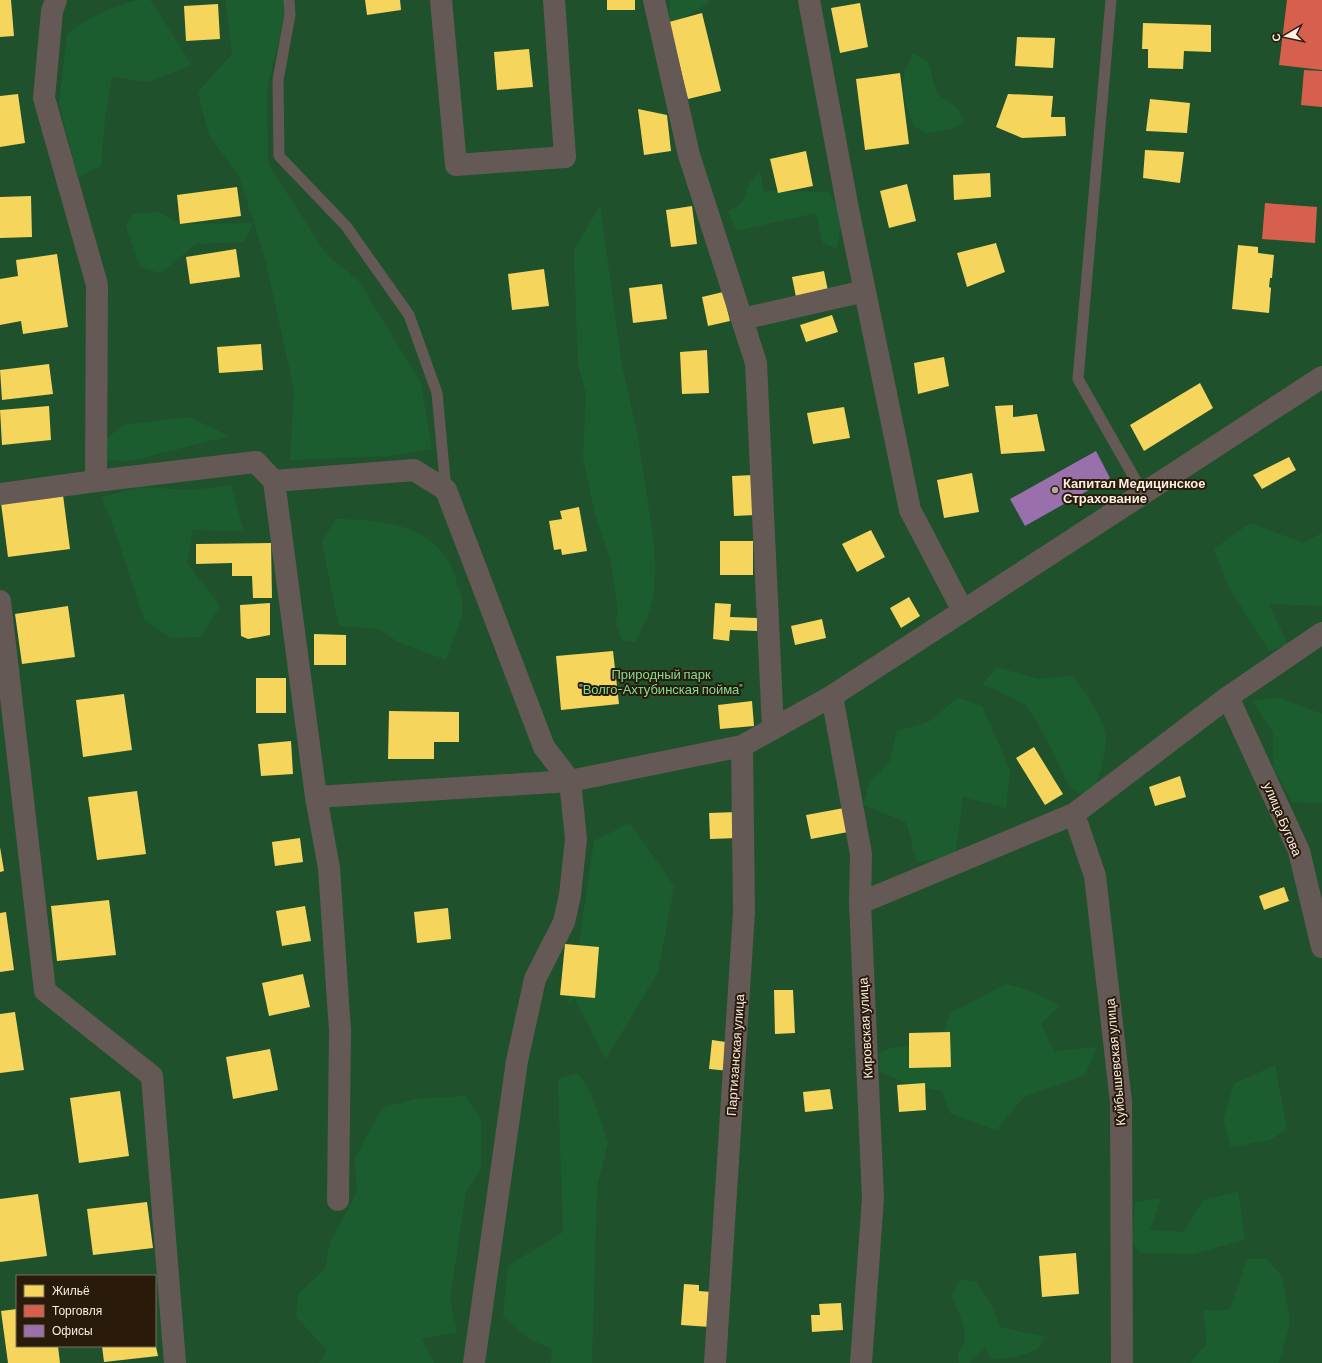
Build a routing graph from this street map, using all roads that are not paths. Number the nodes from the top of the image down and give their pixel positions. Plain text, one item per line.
1 (56, 0) edge
2 (289, 0) edge
3 (441, 0) edge
4 (554, 0) edge
5 (654, 0) edge
6 (809, 0) edge
7 (1110, 0) edge
8 (865, 291) junction
9 (742, 319) junction
10 (1322, 377) edge
11 (96, 481) junction
12 (274, 481) junction
13 (446, 490) junction
14 (1143, 493) junction
15 (0, 494) edge
16 (0, 601) edge
17 (963, 611) junction
18 (1322, 633) edge
19 (832, 696) junction
20 (1228, 697) junction
21 (773, 729) junction
22 (742, 746) junction
23 (570, 781) junction
24 (316, 797) junction
25 (1074, 814) junction
26 (860, 903) junction
27 (1322, 947) edge
28 (338, 1200) dead end
29 (175, 1363) edge
30 (474, 1363) edge
31 (715, 1363) edge
32 (861, 1363) edge
33 (1122, 1363) edge

1 - 11 street
2 - 13 lane
3 - 4 street
5 - 9 street
6 - 8 street
7 - 14 lane
8 - 9 street
8 - 17 street
9 - 21 street
10 - 14 street
11 - 12 street
11 - 15 street
12 - 13 street
12 - 24 street
13 - 23 street
14 - 17 street
16 - 29 street
17 - 19 street
18 - 20 street
19 - 21 street
19 - 26 street, Кировская улица
20 - 25 street
20 - 27 street, улица Бугова
21 - 22 street
22 - 23 street
22 - 31 street, Партизанская улица
23 - 24 street
23 - 30 street
24 - 28 street
25 - 26 street
25 - 33 street, Куйбышевская улица
26 - 32 street, Кировская улица

